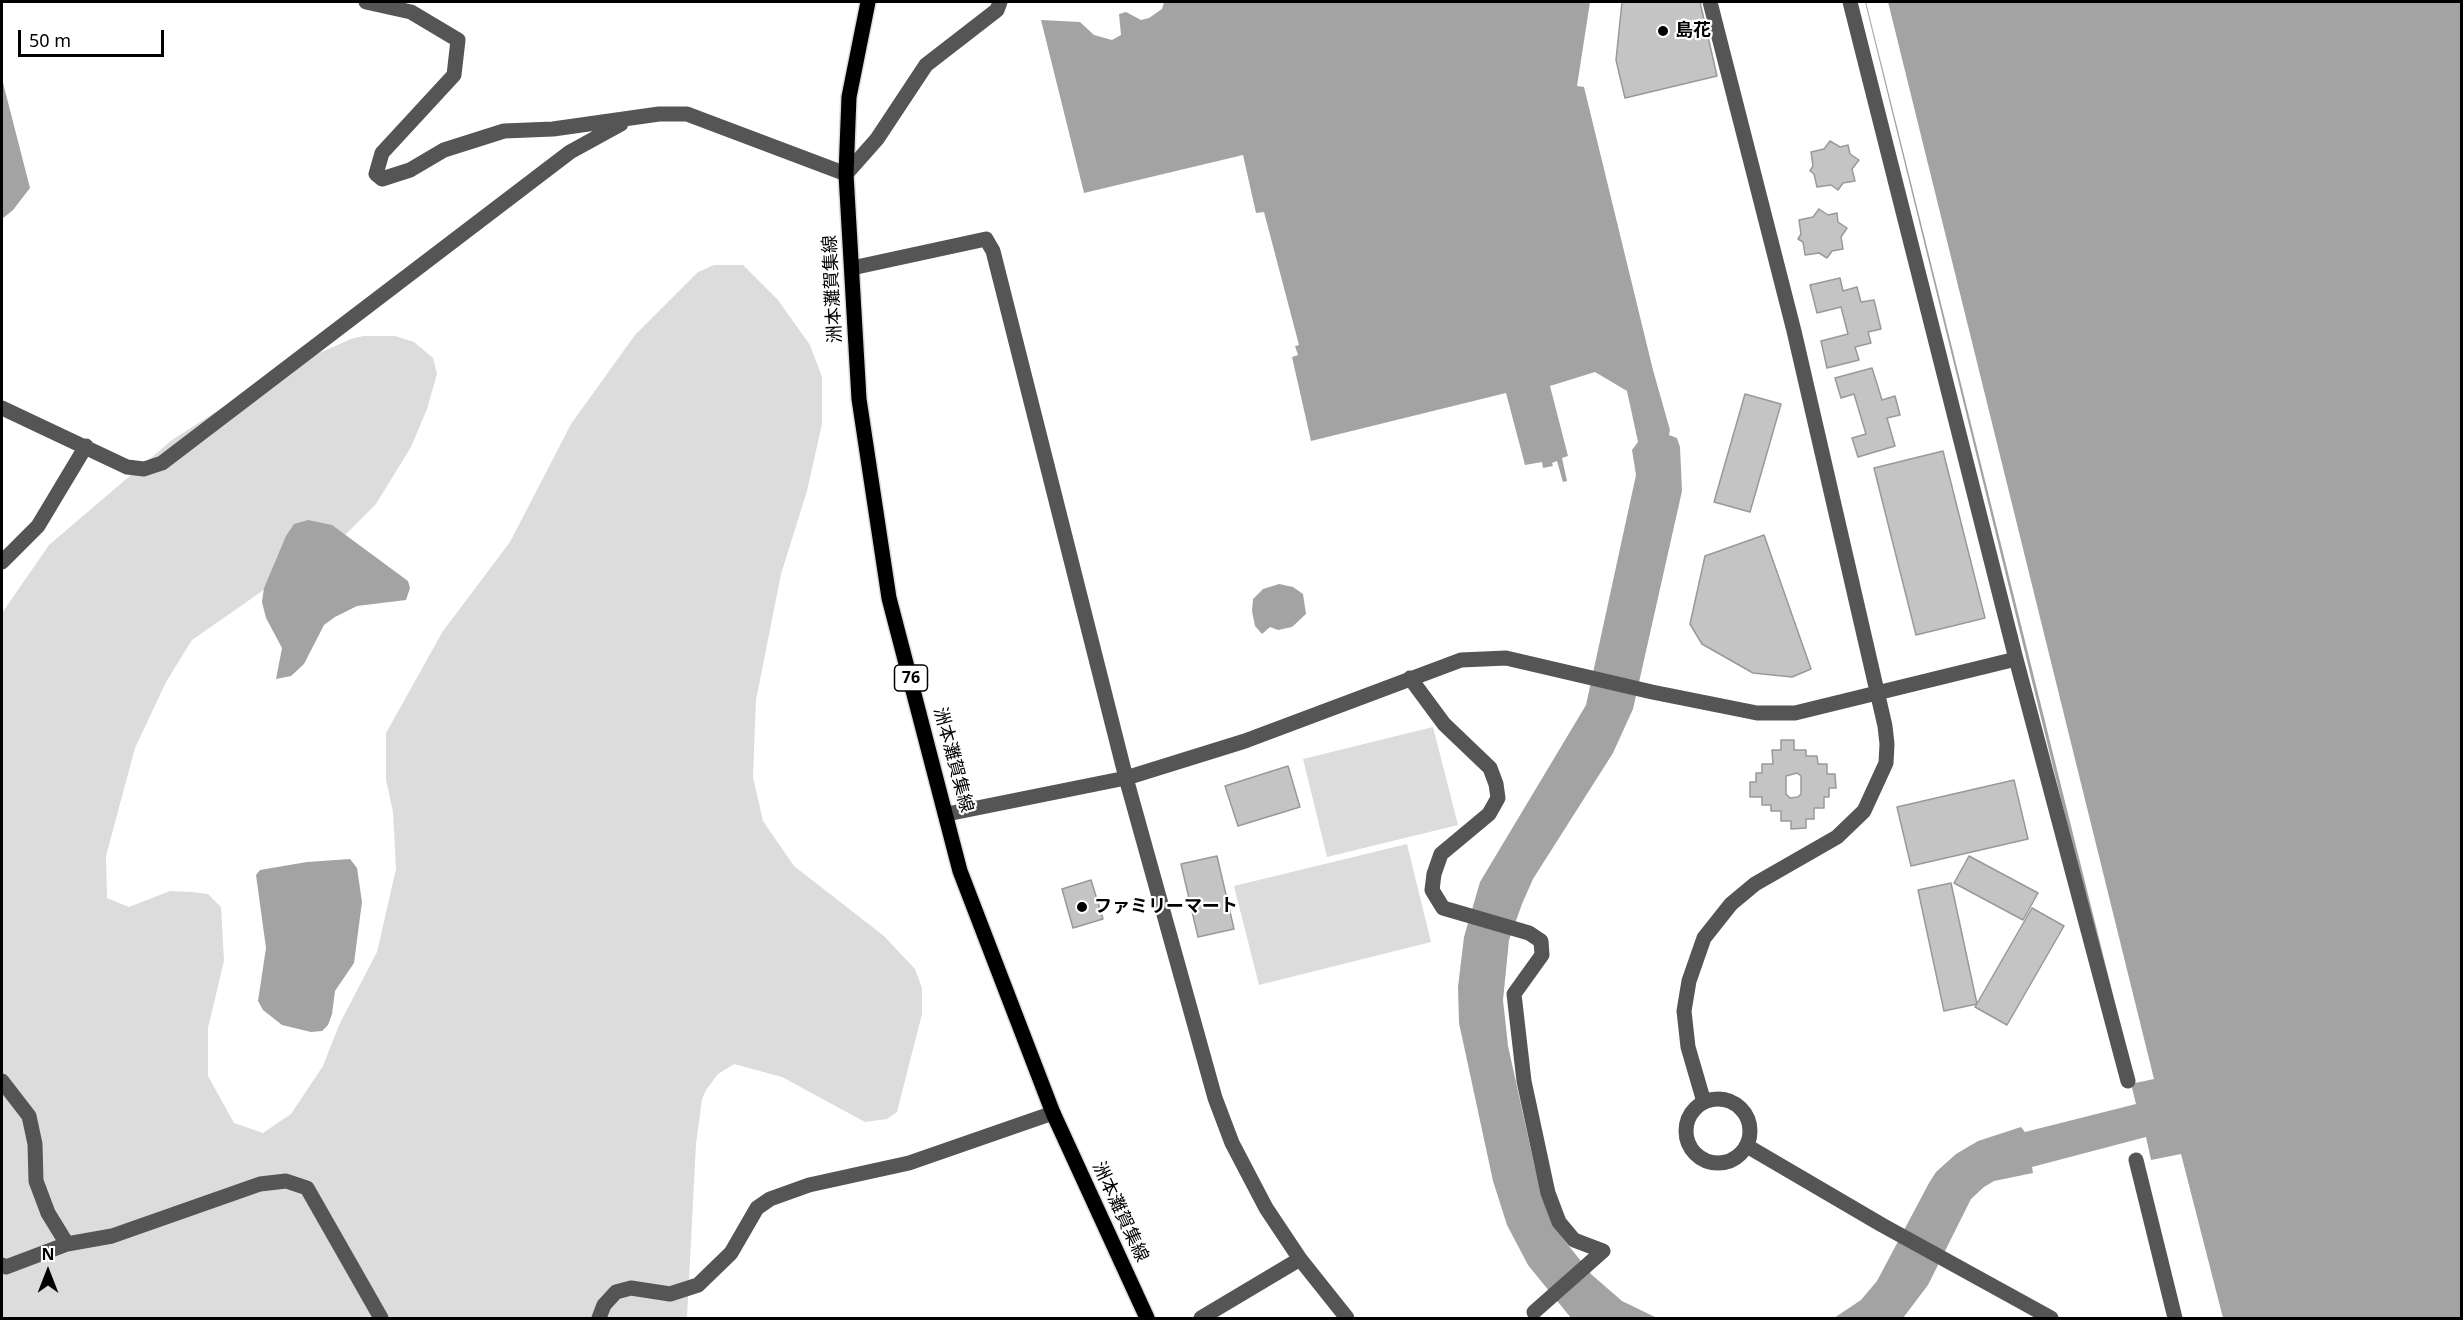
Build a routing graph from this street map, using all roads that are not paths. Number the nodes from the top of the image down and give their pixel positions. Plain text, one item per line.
1 (366, 2) edge
2 (868, 2) edge
3 (1000, 2) edge
4 (1710, 2) edge
5 (1850, 2) edge
6 (634, 117) junction
7 (846, 174) junction
8 (852, 268) junction
9 (2, 408) edge
10 (86, 446) junction
11 (2, 562) edge
12 (2016, 659) junction
13 (1410, 678) junction
14 (1877, 691) junction
15 (1126, 778) junction
16 (947, 814) junction
17 (2, 1081) edge
18 (2128, 1081) dead end
19 (1704, 1102) junction
20 (1053, 1113) junction
21 (1747, 1146) junction
22 (2136, 1160) dead end
23 (67, 1245) junction
24 (1300, 1259) junction
25 (2, 1265) edge
26 (1534, 1312) dead end
27 (381, 1318) edge
28 (599, 1318) edge
29 (1147, 1318) edge
30 (1201, 1318) edge
31 (1347, 1318) edge
32 (2050, 1318) edge
33 (2175, 1318) edge

1 - 6 street
2 - 7 main road, 洲本灘賀集線 / 76
3 - 7 street
4 - 14 street
5 - 12 street
6 - 7 street
6 - 10 street
7 - 8 main road, 洲本灘賀集線 / 76
8 - 15 street
8 - 16 main road, 洲本灘賀集線 / 76
9 - 10 street
10 - 11 street
12 - 14 street
12 - 18 street
13 - 14 street
13 - 15 street
13 - 26 street
14 - 19 street
15 - 16 street
15 - 24 street
16 - 20 main road, 洲本灘賀集線 / 76
17 - 23 street
19 - 21 street
19 - 21 street
20 - 28 street
20 - 29 main road, 洲本灘賀集線 / 76
21 - 32 street
22 - 33 street
23 - 25 street
23 - 27 street
24 - 30 street
24 - 31 street

